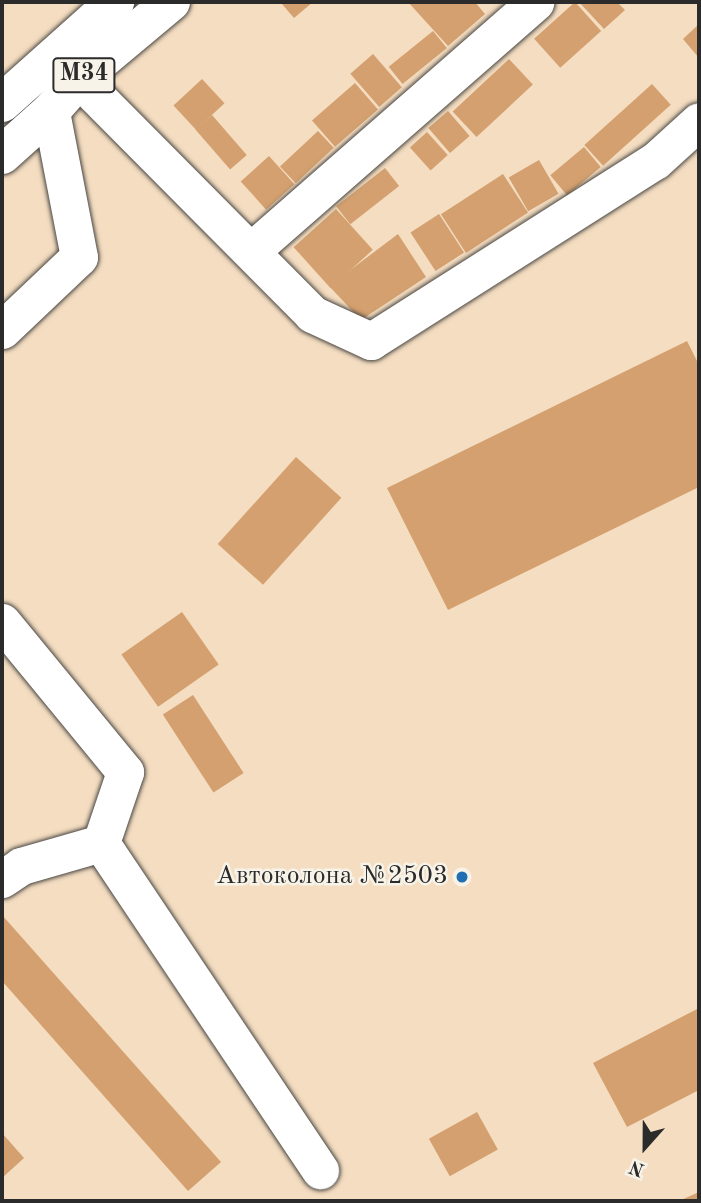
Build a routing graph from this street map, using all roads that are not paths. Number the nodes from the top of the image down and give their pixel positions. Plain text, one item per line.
1 (115, 2) edge
2 (171, 2) edge
3 (535, 2) edge
4 (79, 79) junction
5 (2, 103) edge
6 (51, 111) junction
7 (699, 121) edge
8 (2, 155) edge
9 (251, 251) junction
10 (2, 330) edge
11 (2, 622) edge
12 (101, 843) junction
13 (2, 879) edge
14 (320, 1170) dead end

1 - 5 main road, M34
2 - 4 main road, M34
3 - 9 street
4 - 6 main road, M34
4 - 9 street
6 - 8 main road, M34
6 - 10 street
7 - 9 street
11 - 12 street
12 - 13 street
12 - 14 street

